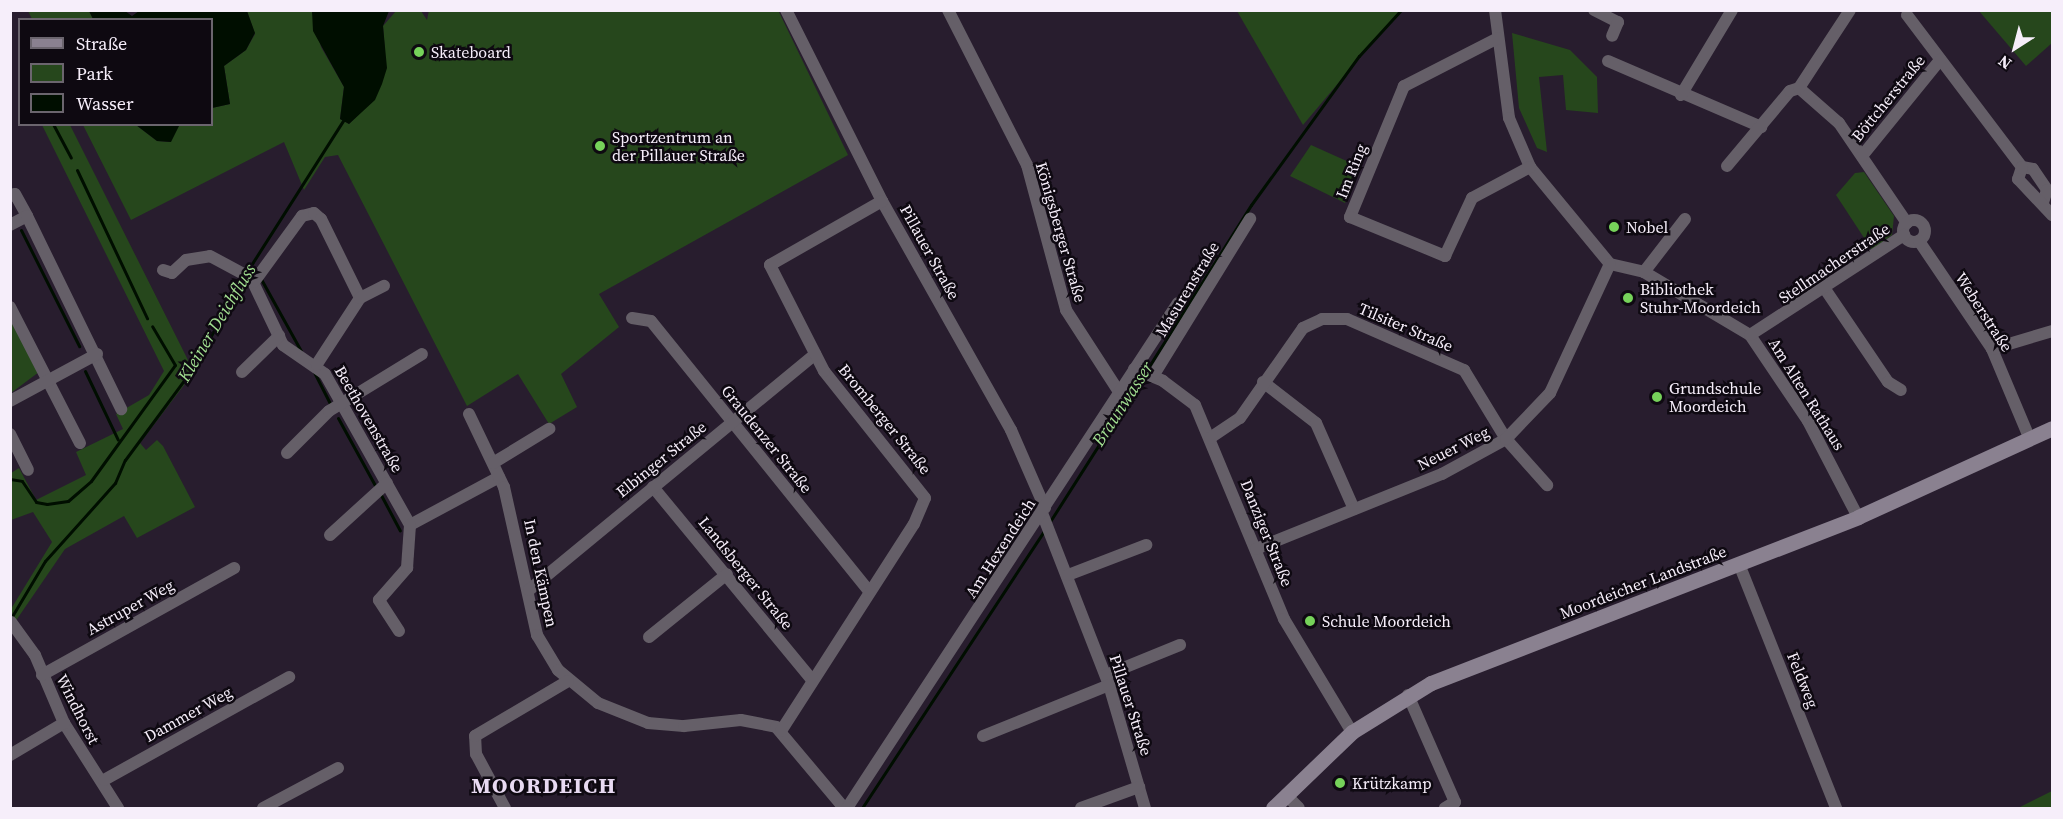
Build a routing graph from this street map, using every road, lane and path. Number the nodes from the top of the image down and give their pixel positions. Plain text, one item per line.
1 (786, 10) edge
2 (948, 10) edge
3 (1495, 10) edge
4 (1594, 10) edge
5 (1732, 10) edge
6 (1850, 10) edge
7 (1907, 15) dead end
8 (1612, 36) dead end
9 (1498, 38) junction
10 (1940, 60) junction
11 (1608, 61) dead end
12 (1799, 88) junction
13 (1681, 95) junction
14 (1761, 127) junction
15 (1862, 156) junction
16 (1727, 166) dead end
17 (1530, 167) junction
18 (2022, 167) junction
19 (10, 196) edge
20 (882, 201) junction
21 (2043, 202) junction
22 (2052, 215) edge
23 (27, 216) junction
24 (1250, 219) dead end
25 (1685, 219) dead end
26 (10, 225) edge
27 (1906, 229) junction
28 (1919, 241) junction
29 (1610, 264) junction
30 (164, 270) dead end
31 (1644, 272) junction
32 (254, 276) junction
33 (384, 286) dead end
34 (1825, 289) junction
35 (360, 298) junction
36 (1178, 303) dead end
37 (10, 307) edge
38 (632, 318) dead end
39 (2052, 331) edge
40 (1750, 335) junction
41 (279, 336) junction
42 (1992, 349) junction
43 (97, 354) junction
44 (422, 354) dead end
45 (815, 354) junction
46 (315, 363) junction
47 (1137, 370) junction
48 (242, 372) dead end
49 (1153, 376) junction
50 (48, 380) junction
51 (1263, 382) junction
52 (1900, 390) dead end
53 (1119, 392) junction
54 (10, 401) edge
55 (343, 407) junction
56 (122, 409) dead end
57 (469, 414) dead end
58 (732, 422) junction
59 (2052, 428) edge
60 (549, 429) dead end
61 (10, 434) edge
62 (2029, 437) junction
63 (1210, 438) junction
64 (1506, 439) junction
65 (80, 443) dead end
66 (287, 453) dead end
67 (493, 463) junction
68 (28, 470) dead end
69 (499, 477) junction
70 (1547, 485) dead end
71 (380, 487) junction
72 (653, 487) junction
73 (1354, 509) junction
74 (1044, 513) junction
75 (1858, 517) junction
76 (410, 525) junction
77 (330, 535) dead end
78 (1146, 545) dead end
79 (1256, 549) junction
80 (1739, 564) junction
81 (234, 568) dead end
82 (727, 574) junction
83 (1068, 575) junction
84 (529, 590) junction
85 (870, 592) junction
86 (11, 622) edge
87 (399, 631) dead end
88 (649, 637) dead end
89 (1180, 645) dead end
90 (42, 675) junction
91 (288, 677) dead end
92 (812, 680) junction
93 (1108, 680) junction
94 (568, 681) junction
95 (1408, 695) junction
96 (64, 723) junction
97 (781, 731) junction
98 (1352, 732) junction
99 (982, 736) dead end
100 (10, 755) edge
101 (338, 768) dead end
102 (104, 780) junction
103 (1139, 787) junction
104 (1286, 795) junction
105 (118, 808) edge
106 (263, 808) edge
107 (505, 808) edge
108 (845, 808) edge
109 (1081, 808) edge
110 (1145, 808) edge
111 (1273, 808) edge
112 (1299, 808) edge
113 (1445, 808) edge
114 (1836, 808) edge

1 - 20 street, Pillauer Straße
2 - 53 street, Königsberger Straße
3 - 9 street
4 - 8 street
5 - 13 street
6 - 12 street
7 - 10 street, Böttcherstraße
9 - 17 street
9 - 17 street, Im Ring
10 - 15 street, Böttcherstraße
10 - 18 street, Böttcherstraße
11 - 13 street
12 - 14 street
12 - 15 street
13 - 14 street
14 - 16 street
15 - 27 street
17 - 29 street
18 - 21 street, Böttcherstraße
18 - 21 street, Böttcherstraße
19 - 23 street
20 - 45 street, Bromberger Straße
20 - 74 street, Pillauer Straße
21 - 22 street, Böttcherstraße
23 - 26 street
23 - 43 street
24 - 49 street, Masurenstraße
25 - 31 street
27 - 28 street
27 - 28 street, Weberstraße
27 - 34 street, Stellmacherstraße
28 - 42 street, Weberstraße
29 - 31 street
29 - 64 street, Neuer Weg
30 - 32 street
31 - 40 street, Am Alten Rathaus
32 - 35 street
32 - 41 street, Beethovenstraße
33 - 35 street
34 - 40 street, Stellmacherstraße
34 - 52 street
35 - 46 street
36 - 47 street, Am Hexendeich
37 - 50 street
38 - 58 street, Graudenzer Straße
39 - 42 street
40 - 75 street, Am Alten Rathaus
41 - 46 street, Beethovenstraße
41 - 48 street
42 - 62 street, Weberstraße
43 - 50 street
43 - 56 street
44 - 55 street
45 - 58 street, Elbinger Straße
45 - 85 street, Bromberger Straße
46 - 55 street, Beethovenstraße
47 - 49 street, Danziger Straße
47 - 53 street, Am Hexendeich
49 - 63 street, Danziger Straße
50 - 54 street
50 - 65 street
51 - 63 street, Tilsiter Straße
51 - 64 street, Tilsiter Straße
51 - 73 street
53 - 74 street, Am Hexendeich
55 - 66 street
55 - 71 street, Beethovenstraße
57 - 67 street, In den Kämpen
58 - 72 street, Elbinger Straße
58 - 85 street, Graudenzer Straße
59 - 62 main road, Moordeicher Landstraße
60 - 67 street
61 - 68 street
62 - 75 main road, Moordeicher Landstraße
63 - 79 street, Danziger Straße
64 - 70 street, Tilsiter Straße
64 - 73 street, Neuer Weg
67 - 69 street, In den Kämpen
69 - 76 street
69 - 84 street, In den Kämpen
71 - 76 street, Beethovenstraße
71 - 77 street
72 - 82 street, Landsberger Straße
72 - 84 street, Elbinger Straße
73 - 79 street, Neuer Weg
74 - 83 street, Pillauer Straße
74 - 108 street, Am Hexendeich
75 - 80 main road, Moordeicher Landstraße
76 - 87 street
78 - 83 street
79 - 98 street, Danziger Straße
80 - 95 main road, Moordeicher Landstraße
80 - 114 street, Feldweg
81 - 90 street, Astruper Weg
82 - 88 street
82 - 92 street, Landsberger Straße
83 - 93 street, Pillauer Straße
84 - 94 street, In den Kämpen
85 - 92 street, Bromberger Straße
86 - 90 street, Windhorst
89 - 93 street
90 - 96 street, Windhorst
91 - 102 street, Dammer Weg
92 - 97 street, Bromberger Straße
93 - 99 street
93 - 103 street, Pillauer Straße
94 - 97 street, In den Kämpen
94 - 107 street
95 - 98 main road, Moordeicher Landstraße
95 - 113 street
96 - 100 street
96 - 102 street, Windhorst
97 - 108 street
98 - 104 main road, Moordeicher Landstraße
101 - 106 street
102 - 105 street, Windhorst
103 - 109 street
103 - 110 street, Pillauer Straße
104 - 111 main road, Moordeicher Landstraße
104 - 112 street

